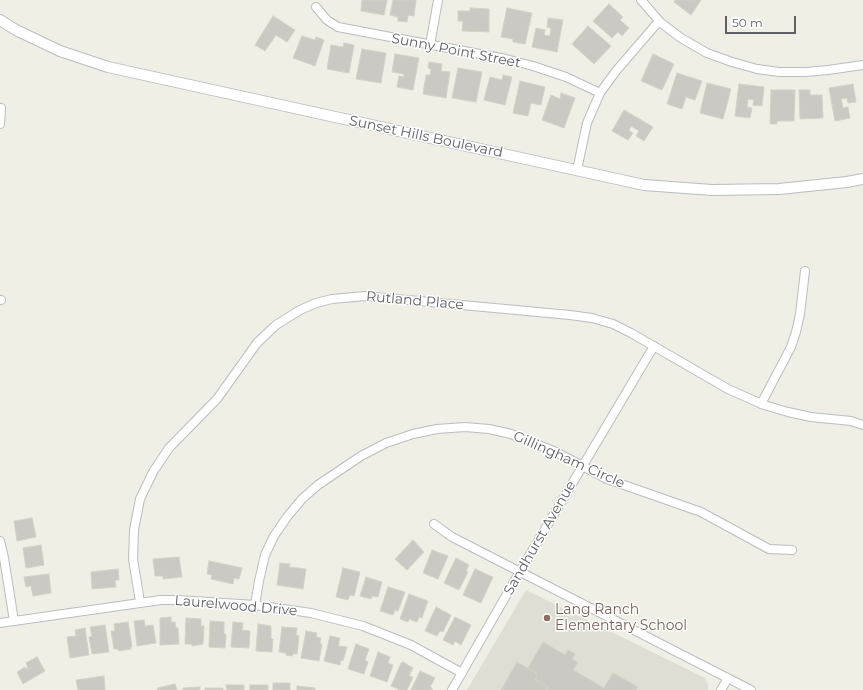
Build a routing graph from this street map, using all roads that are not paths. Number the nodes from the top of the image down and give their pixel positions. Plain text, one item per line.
1 (438, 0) edge
2 (641, 0) edge
3 (316, 7) dead end
4 (0, 20) edge
5 (659, 21) junction
6 (430, 45) junction
7 (863, 64) edge
8 (600, 93) junction
9 (1, 108) dead end
10 (0, 124) edge
11 (577, 170) junction
12 (863, 179) edge
13 (805, 271) dead end
14 (654, 346) junction
15 (762, 404) junction
16 (863, 425) edge
17 (582, 466) junction
18 (434, 524) dead end
19 (0, 541) edge
20 (792, 550) dead end
21 (520, 573) junction
22 (140, 602) junction
23 (255, 605) junction
24 (14, 621) junction
25 (0, 623) edge
26 (462, 673) junction
27 (728, 678) junction
28 (452, 690) edge
29 (721, 690) edge
30 (751, 690) edge

1 - 6 street
2 - 5 street
3 - 6 street, Sunny Point Street
4 - 11 street, Sunset Hills Boulevard
5 - 7 street
5 - 8 street
6 - 8 street, Sunny Point Street
8 - 11 street
9 - 10 street
11 - 12 street, Sunset Hills Boulevard
13 - 15 street
14 - 15 street, Rutland Place
14 - 17 street, Sandhurst Avenue
14 - 22 street, Rutland Place
15 - 16 street, Rutland Place
17 - 20 street, Gillingham Circle
17 - 21 street, Sandhurst Avenue
17 - 23 street, Gillingham Circle
18 - 21 street
19 - 24 street
21 - 26 street, Sandhurst Avenue
21 - 27 street
22 - 23 street, Laurelwood Drive
22 - 24 street, Laurelwood Drive
23 - 26 street, Laurelwood Drive
24 - 25 street, Laurelwood Drive
26 - 28 street, Sandhurst Avenue
27 - 29 street
27 - 30 street

